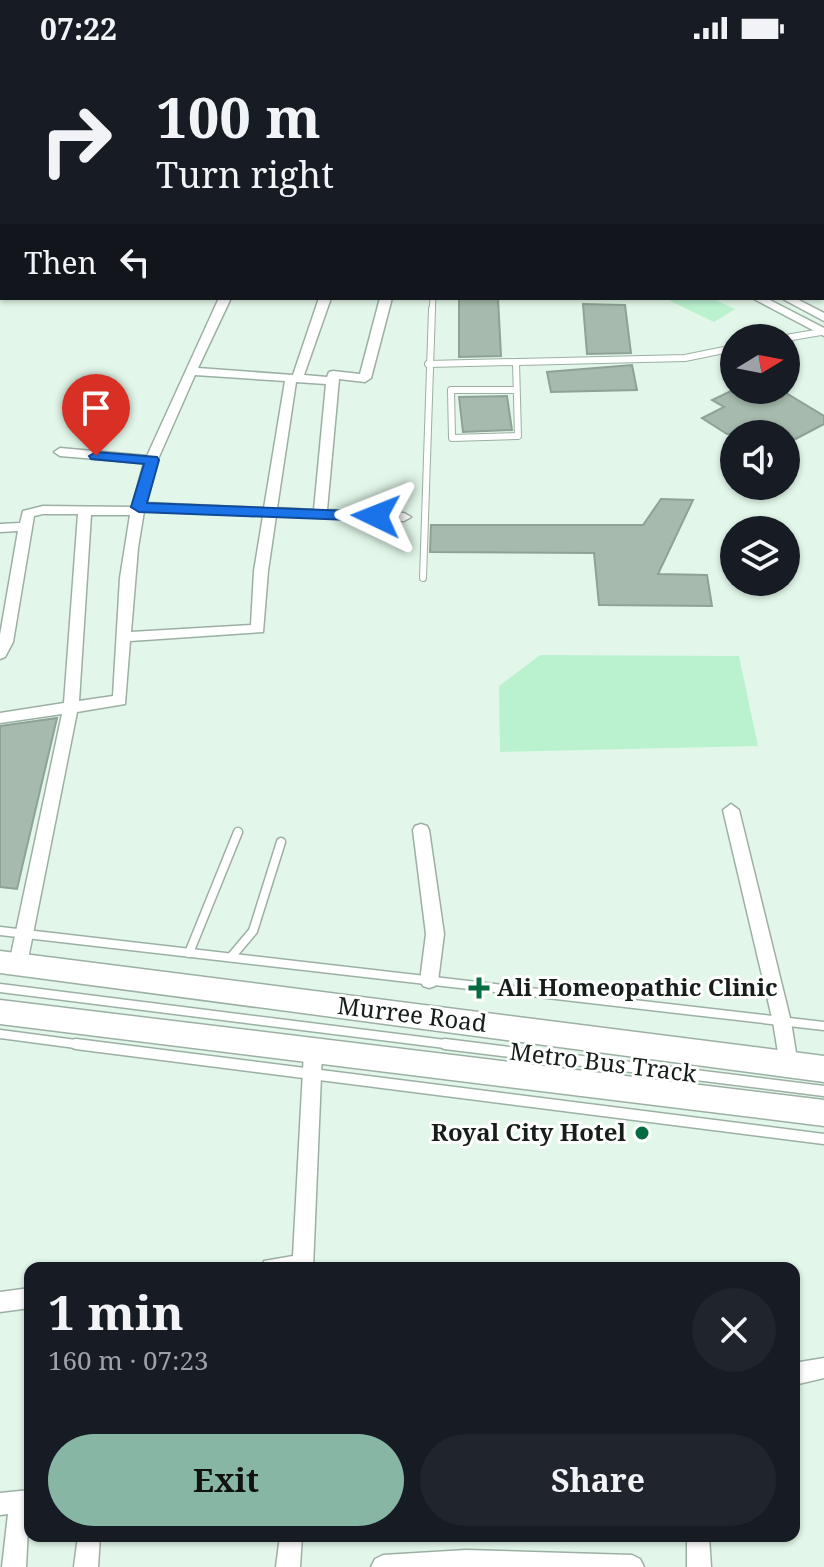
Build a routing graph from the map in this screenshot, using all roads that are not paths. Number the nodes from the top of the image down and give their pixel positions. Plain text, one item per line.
1 (264, 56) edge
2 (275, 56) edge
3 (224, 300) edge
4 (324, 300) edge
5 (385, 300) edge
6 (433, 300) edge
7 (762, 300) edge
8 (791, 300) edge
9 (824, 318) edge
10 (822, 332) edge
11 (800, 336) edge
12 (720, 351) edge
13 (516, 362) junction
14 (428, 364) junction
15 (192, 371) junction
16 (294, 379) junction
17 (332, 381) junction
18 (516, 390) junction
19 (60, 452) dead end
20 (152, 460) junction
21 (139, 509) junction
22 (85, 510) junction
23 (271, 513) junction
24 (320, 514) junction
25 (404, 517) dead end
26 (24, 527) junction
27 (0, 528) edge
28 (7, 578) edge
29 (423, 578) dead end
30 (124, 637) junction
31 (2, 646) edge
32 (71, 706) junction
33 (0, 718) edge
34 (731, 810) dead end
35 (421, 830) dead end
36 (238, 832) dead end
37 (281, 842) dead end
38 (0, 931) edge
39 (24, 934) junction
40 (189, 953) junction
41 (231, 957) junction
42 (9, 963) edge
43 (429, 981) junction
44 (0, 988) edge
45 (0, 1012) edge
46 (782, 1022) junction
47 (824, 1026) edge
48 (0, 1034) edge
49 (312, 1062) junction
50 (789, 1065) junction
51 (824, 1069) edge
52 (824, 1091) edge
53 (824, 1113) edge
54 (824, 1139) edge
55 (303, 1262) edge
56 (24, 1299) edge
57 (0, 1302) edge
58 (824, 1368) edge
59 (800, 1373) edge
60 (17, 1502) edge
61 (88, 1542) edge
62 (290, 1542) edge
63 (698, 1542) edge
64 (14, 1567) edge
65 (86, 1567) edge
66 (288, 1567) edge
67 (383, 1567) edge
68 (632, 1567) edge
69 (699, 1567) edge

1 - 2 lane
3 - 15 street
4 - 16 street
5 - 17 street
6 - 14 lane
7 - 10 street
8 - 9 street
10 - 11 lane
12 - 13 lane
13 - 14 lane
13 - 18 lane
14 - 29 lane
15 - 16 street
15 - 20 street
16 - 17 street
16 - 23 street
17 - 24 street
18 - 18 lane
19 - 20 street
20 - 21 street
21 - 22 street
21 - 23 street
21 - 30 street
22 - 26 street
22 - 32 street
23 - 24 street
23 - 30 street
24 - 25 street
26 - 27 street
26 - 28 street
28 - 31 street
30 - 32 street
32 - 33 street
32 - 39 street
34 - 46 street
35 - 43 street
36 - 40 lane
37 - 41 lane
38 - 39 lane
39 - 40 lane
39 - 42 street
40 - 41 lane
41 - 43 lane
42 - 50 main road, Murree Road
43 - 46 lane
44 - 52 lane, Metro Bus Track
45 - 49 main road, Murree Road
46 - 47 lane
46 - 50 street
48 - 49 lane
49 - 53 main road, Murree Road
49 - 54 lane
49 - 55 street
50 - 51 main road, Murree Road
56 - 57 street
58 - 59 street
60 - 64 street
61 - 65 street
62 - 66 street
63 - 69 street
67 - 68 street

